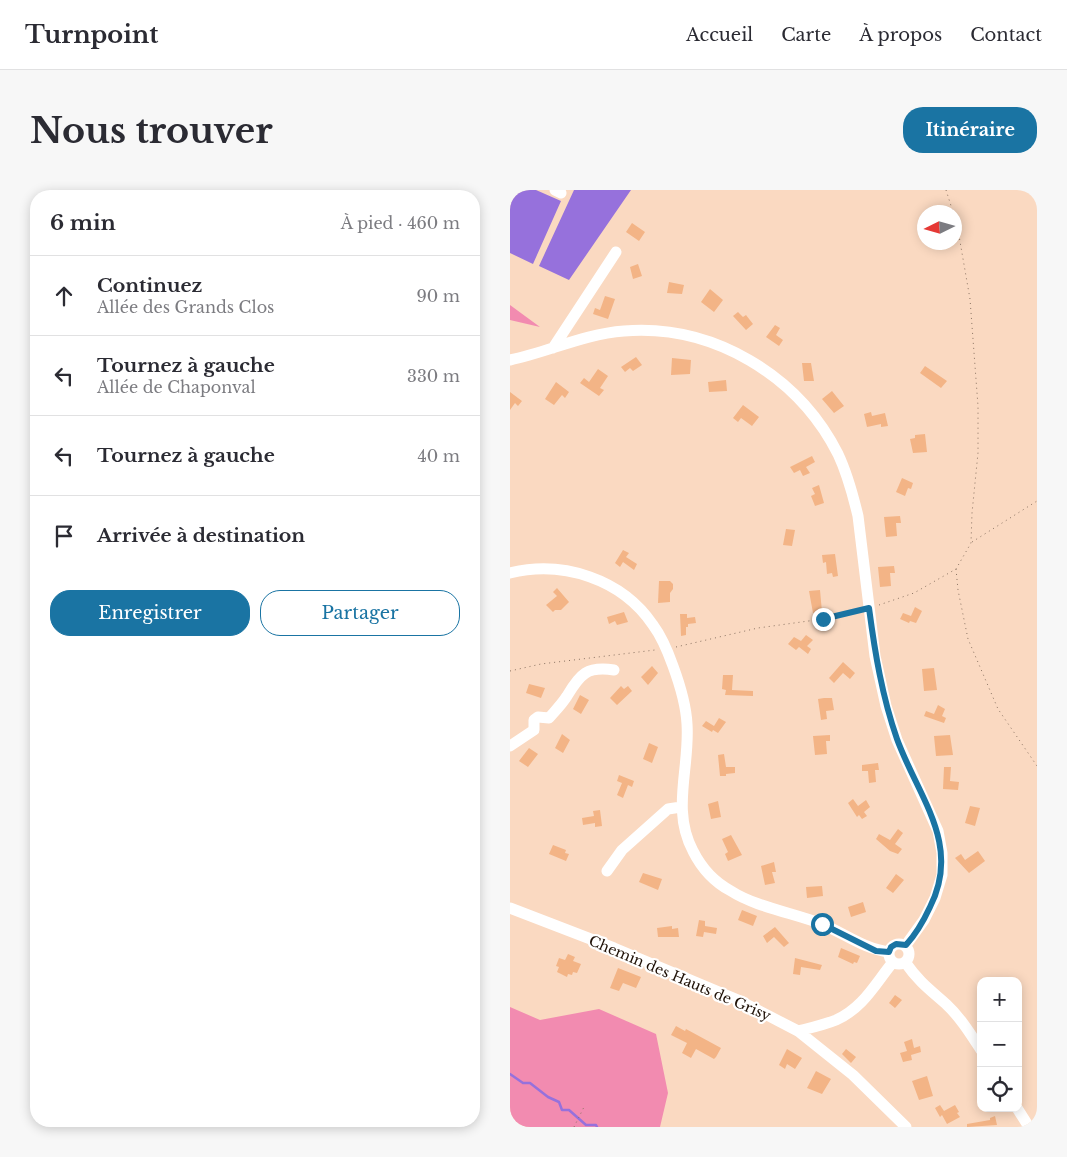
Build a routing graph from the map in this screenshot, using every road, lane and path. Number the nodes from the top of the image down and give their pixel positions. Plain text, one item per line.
1 (946, 190) edge
2 (951, 205) edge
3 (961, 250) edge
4 (616, 252) dead end
5 (553, 348) junction
6 (510, 360) edge
7 (1037, 501) edge
8 (971, 543) junction
9 (956, 569) junction
10 (510, 573) edge
11 (869, 608) junction
12 (666, 648) junction
13 (614, 670) dead end
14 (510, 671) edge
15 (510, 746) edge
16 (1037, 766) edge
17 (681, 808) junction
18 (607, 871) dead end
19 (510, 908) edge
20 (906, 945) junction
21 (891, 957) junction
22 (905, 962) junction
23 (798, 1031) junction
24 (977, 1044) edge
25 (584, 1107) dead end
26 (1019, 1112) edge
27 (574, 1127) edge
28 (906, 1127) edge
29 (1028, 1127) edge

1 - 2 path
3 - 8 path
4 - 5 street
5 - 6 street
5 - 11 street
7 - 8 path
8 - 9 path
9 - 11 path
9 - 16 path
10 - 12 street
11 - 12 path
11 - 20 street
12 - 14 path
12 - 17 street
13 - 15 street
17 - 18 street
17 - 21 street
19 - 23 street, Chemin des Hauts de Grisy
20 - 21 street
20 - 22 street
21 - 22 street
21 - 23 street
22 - 24 street
23 - 28 street, Chemin des Hauts de Grisy
25 - 27 path
26 - 29 street

